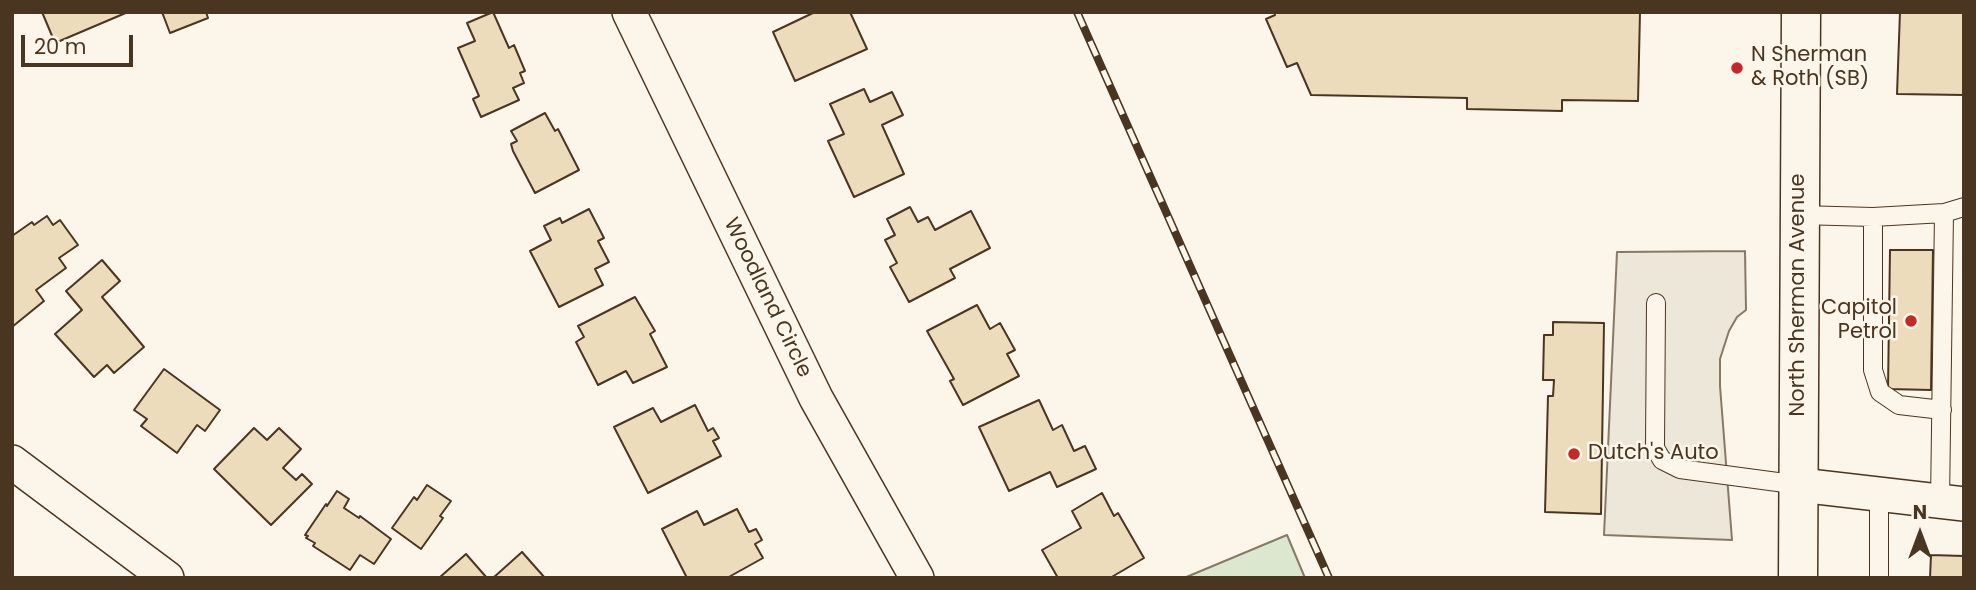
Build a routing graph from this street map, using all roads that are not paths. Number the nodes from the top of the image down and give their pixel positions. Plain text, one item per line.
1 (629, 12) edge
2 (1801, 12) edge
3 (1964, 207) edge
4 (1944, 213) junction
5 (1799, 215) junction
6 (1873, 216) junction
7 (1656, 303) dead end
8 (1941, 410) junction
9 (12, 462) edge
10 (1800, 485) junction
11 (1878, 494) junction
12 (1952, 503) edge
13 (167, 578) edge
14 (917, 578) edge
15 (1798, 578) edge
16 (1878, 578) edge

1 - 14 street, Woodland Circle
2 - 5 street, North Sherman Avenue
3 - 4 lane
4 - 6 lane
4 - 8 lane
5 - 6 lane
5 - 10 street, North Sherman Avenue
6 - 8 lane
7 - 10 lane
8 - 12 lane
9 - 13 street
10 - 11 street
10 - 15 street, North Sherman Avenue
11 - 12 street
11 - 16 lane

